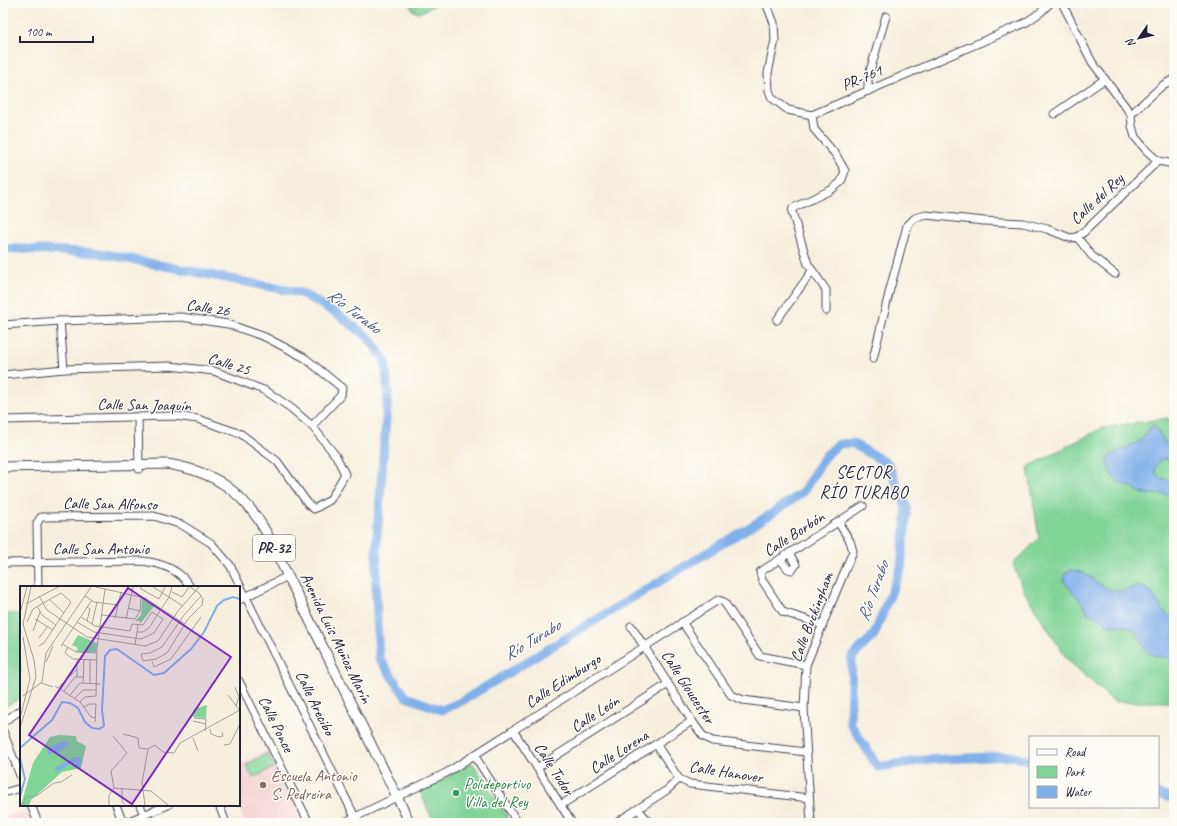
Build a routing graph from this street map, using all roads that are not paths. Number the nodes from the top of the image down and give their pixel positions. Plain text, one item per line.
1 (766, 3) edge
2 (1050, 3) edge
3 (1062, 3) edge
4 (886, 16) dead end
5 (1105, 79) junction
6 (1174, 79) edge
7 (868, 91) junction
8 (1054, 114) dead end
9 (1131, 114) junction
10 (812, 115) junction
11 (1158, 161) junction
12 (1174, 164) edge
13 (1077, 237) junction
14 (812, 271) junction
15 (1115, 274) dead end
16 (826, 311) dead end
17 (777, 320) dead end
18 (60, 321) junction
19 (3, 325) edge
20 (873, 360) dead end
21 (64, 369) junction
22 (3, 375) edge
23 (138, 417) junction
24 (3, 420) edge
25 (312, 426) junction
26 (139, 466) junction
27 (3, 467) edge
28 (3, 473) edge
29 (303, 497) joint
30 (863, 506) dead end
31 (838, 522) junction
32 (790, 554) junction
33 (780, 559) junction
34 (3, 563) edge
35 (38, 563) junction
36 (286, 577) junction
37 (38, 586) edge
38 (189, 586) edge
39 (238, 586) edge
40 (242, 598) edge
41 (682, 622) junction
42 (823, 625) junction
43 (631, 626) dead end
44 (644, 646) junction
45 (806, 665) junction
46 (240, 683) edge
47 (668, 684) junction
48 (804, 708) junction
49 (20, 711) edge
50 (692, 721) junction
51 (3, 722) edge
52 (512, 730) junction
53 (3, 731) edge
54 (656, 744) junction
55 (806, 752) junction
56 (474, 755) junction
57 (537, 768) junction
58 (20, 775) edge
59 (679, 779) junction
60 (20, 788) edge
61 (3, 793) edge
62 (395, 797) junction
63 (809, 798) junction
64 (561, 805) junction
65 (31, 806) edge
66 (116, 806) edge
67 (140, 806) edge
68 (166, 806) edge
69 (219, 806) edge
70 (638, 809) junction
71 (144, 815) junction
72 (356, 820) edge
73 (135, 821) edge
74 (38, 823) edge
75 (123, 823) edge
76 (226, 823) edge
77 (309, 823) edge
78 (343, 823) edge
79 (405, 823) edge
80 (410, 823) edge
81 (518, 823) edge
82 (572, 823) edge
83 (616, 823) edge
84 (653, 823) edge
85 (810, 823) edge

1 - 10 street
2 - 7 street, PR-761 / PR-761
3 - 5 street
4 - 7 street
5 - 8 street
5 - 9 street
6 - 9 street
7 - 10 street, PR-761 / PR-761
9 - 11 street
10 - 14 street
11 - 12 street
11 - 13 street, Calle del Rey
13 - 15 street
13 - 20 street, Calle del Rey
14 - 16 street
14 - 17 street
18 - 19 street, Calle 26
18 - 21 street
18 - 25 street, Calle 26
21 - 22 street, Calle 25
21 - 25 street, Calle 25
23 - 24 street, Calle San Joaquín
23 - 26 street
23 - 29 street, Calle San Joaquín
25 - 29 street, Calle 25
26 - 27 main road, Avenida Luis Muñoz Marín / PR-32
26 - 28 main road, Avenida Luis Muñoz Marín / PR-32
26 - 36 main road, Avenida Luis Muñoz Marín / PR-32
30 - 31 street, Calle Borbón
31 - 32 street, Calle Borbón
31 - 42 street, Calle Buckingham
32 - 33 street, Calle Borbón
32 - 33 street
33 - 42 street, Calle Borbón
34 - 35 street, Calle San Antonio
35 - 37 street
35 - 38 street, Calle San Antonio
35 - 39 street, Calle San Alfonso
36 - 40 street
36 - 62 main road, Avenida Luis Muñoz Marín / PR-32
40 - 72 street, Calle Arecibo
41 - 44 street, Calle Edimburgo
41 - 45 street, Calle Edimburgo
41 - 48 street
42 - 45 street, Calle Buckingham
43 - 44 street, Calle Gloucester
44 - 47 street, Calle Gloucester
44 - 52 street, Calle Edimburgo
45 - 48 street, Calle Buckingham
46 - 77 street, Calle Ponce
47 - 50 street, Calle Gloucester
47 - 57 street, Calle León
48 - 55 street, Calle Buckingham
49 - 51 street
50 - 54 street, Calle Lorena
50 - 55 street, Calle Gloucester
52 - 56 street, Calle Edimburgo
52 - 57 street, Calle Tudor
53 - 58 street
54 - 59 street, Calle Hanover
54 - 64 street, Calle Lorena
55 - 63 street, Calle Buckingham
56 - 62 street, Calle Edimburgo
56 - 81 street
57 - 64 street, Calle Tudor
59 - 63 street, Calle Hanover
59 - 70 street
60 - 61 street
62 - 72 street, Calle Edimburgo
62 - 79 main road, Avenida Luis Muñoz Marín / PR-32
62 - 80 main road, Avenida Luis Muñoz Marín / PR-32
63 - 85 street, Calle Buckingham
64 - 82 street, Calle Tudor
65 - 74 street
66 - 75 street
67 - 71 street
68 - 71 street
69 - 76 street
70 - 83 street
70 - 84 street
71 - 73 street
72 - 78 street, Calle Edimburgo
73 - 75 street

